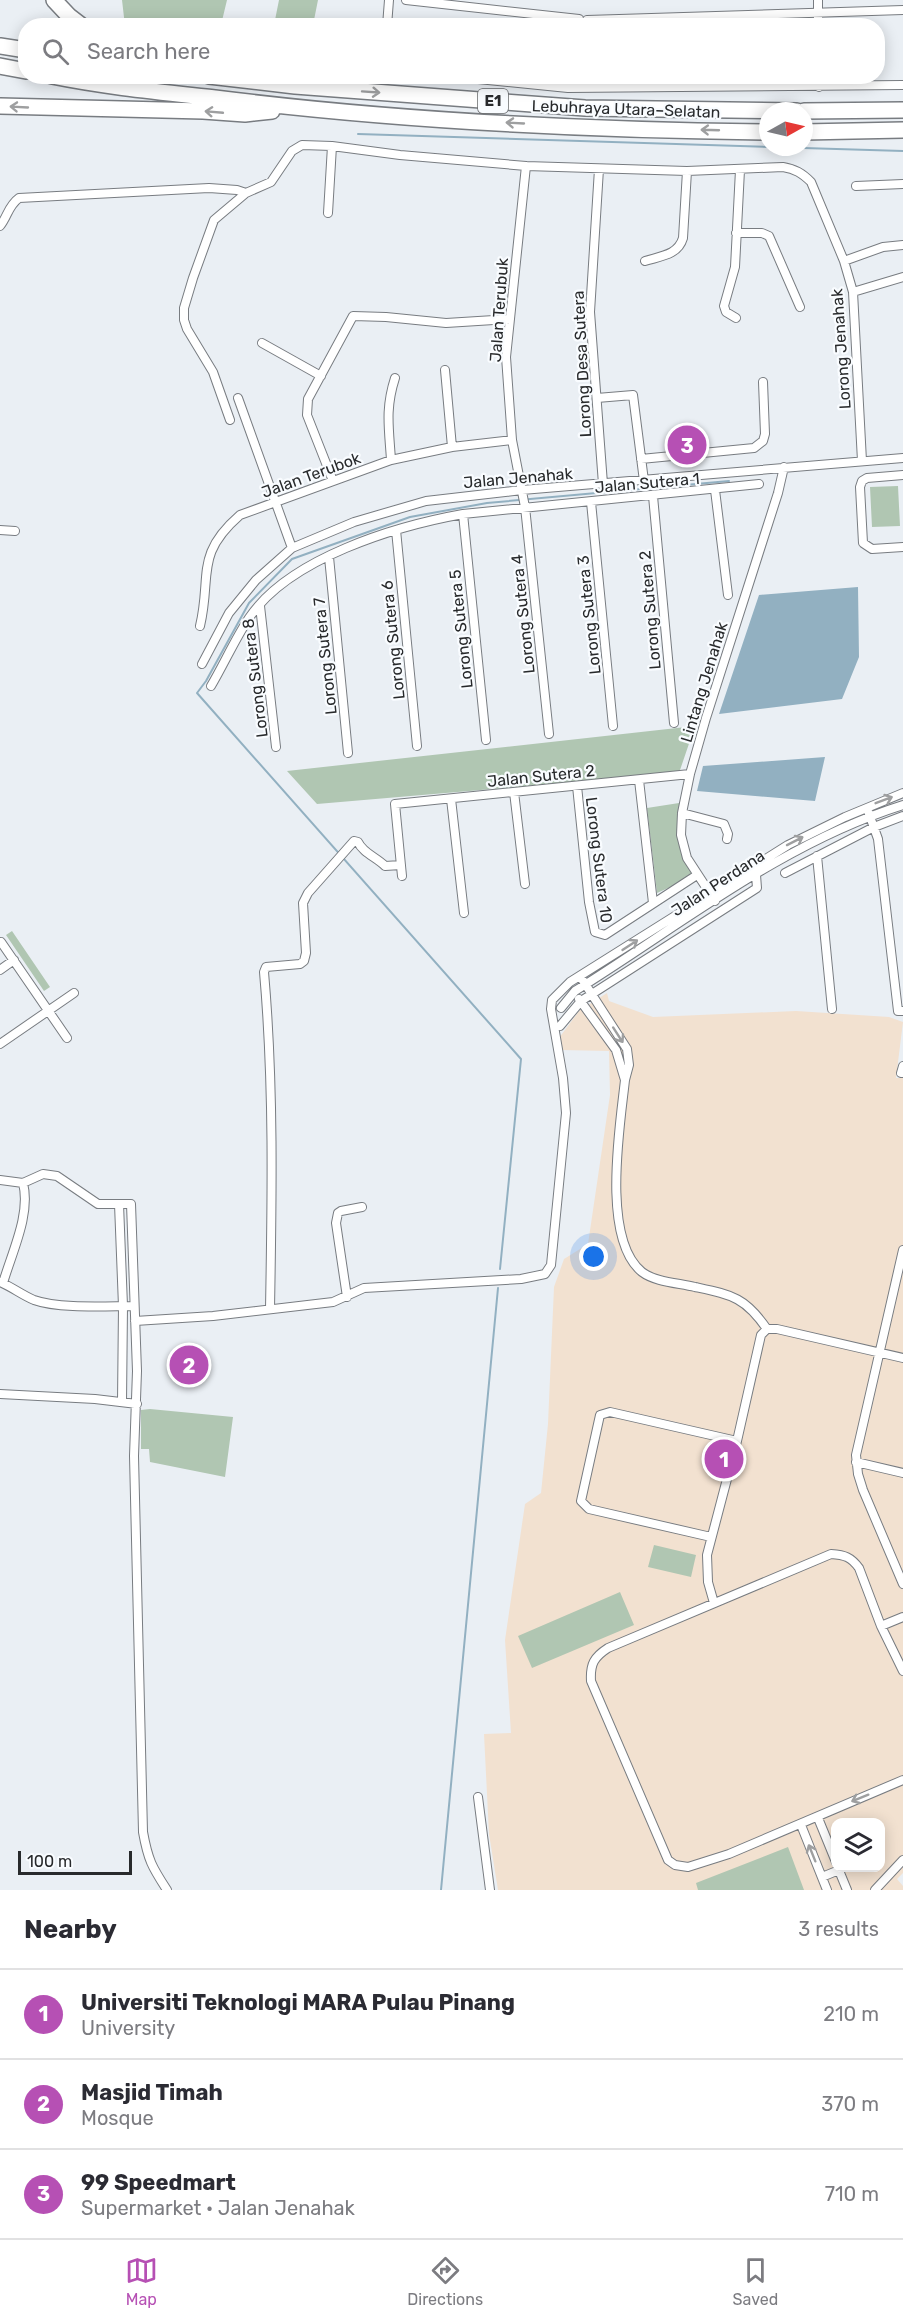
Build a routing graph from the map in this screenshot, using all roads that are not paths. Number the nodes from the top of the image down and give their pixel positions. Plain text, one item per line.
1 (54, 0) edge
2 (389, 0) edge
3 (406, 0) edge
4 (818, 0) edge
5 (887, 0) edge
6 (887, 10) junction
7 (903, 10) edge
8 (818, 13) junction
9 (72, 18) edge
10 (388, 18) edge
11 (565, 18) edge
12 (650, 18) edge
13 (818, 18) edge
14 (0, 46) edge
15 (18, 49) edge
16 (0, 66) edge
17 (18, 69) edge
18 (93, 84) edge
19 (278, 84) edge
20 (291, 84) edge
21 (528, 84) edge
22 (903, 85) edge
23 (295, 86) junction
24 (819, 87) joint
25 (903, 99) edge
26 (0, 106) edge
27 (293, 108) junction
28 (759, 110) edge
29 (903, 110) edge
30 (813, 111) edge
31 (846, 112) junction
32 (903, 130) edge
33 (759, 132) edge
34 (813, 132) edge
35 (822, 132) junction
36 (903, 138) edge
37 (332, 146) junction
38 (525, 166) junction
39 (599, 169) junction
40 (740, 170) junction
41 (687, 171) junction
42 (903, 184) edge
43 (856, 186) dead end
44 (246, 193) junction
45 (328, 213) dead end
46 (0, 226) edge
47 (736, 233) junction
48 (903, 245) edge
49 (645, 261) dead end
50 (844, 261) junction
51 (903, 278) edge
52 (854, 292) junction
53 (800, 307) dead end
54 (736, 318) dead end
55 (510, 319) junction
56 (262, 343) dead end
57 (445, 370) dead end
58 (321, 376) junction
59 (394, 378) dead end
60 (763, 382) dead end
61 (238, 398) dead end
62 (597, 398) junction
63 (230, 420) dead end
64 (512, 440) junction
65 (452, 447) junction
66 (903, 458) edge
67 (641, 459) junction
68 (391, 460) junction
69 (862, 461) junction
70 (784, 467) junction
71 (903, 475) edge
72 (333, 481) junction
73 (644, 481) junction
74 (603, 484) junction
75 (759, 484) dead end
76 (522, 490) junction
77 (714, 490) junction
78 (653, 496) junction
79 (274, 502) junction
80 (591, 502) junction
81 (525, 507) junction
82 (463, 514) junction
83 (0, 530) edge
84 (396, 530) junction
85 (15, 531) dead end
86 (903, 547) edge
87 (292, 548) junction
88 (329, 557) junction
89 (728, 595) dead end
90 (260, 606) junction
91 (200, 626) dead end
92 (202, 664) dead end
93 (211, 686) dead end
94 (674, 723) dead end
95 (613, 726) dead end
96 (549, 735) dead end
97 (486, 740) dead end
98 (417, 746) dead end
99 (276, 747) dead end
100 (348, 753) dead end
101 (690, 774) junction
102 (639, 780) junction
103 (577, 786) junction
104 (514, 792) junction
105 (903, 793) edge
106 (451, 799) junction
107 (903, 805) edge
108 (865, 807) junction
109 (682, 813) junction
110 (870, 816) junction
111 (903, 816) edge
112 (874, 827) junction
113 (727, 839) dead end
114 (817, 856) junction
115 (400, 865) junction
116 (785, 873) dead end
117 (697, 875) junction
118 (756, 875) junction
119 (402, 876) dead end
120 (525, 884) dead end
121 (709, 893) junction
122 (715, 902) junction
123 (652, 903) junction
124 (464, 914) dead end
125 (1, 942) edge
126 (14, 960) junction
127 (0, 970) edge
128 (580, 976) junction
129 (570, 982) junction
130 (585, 985) junction
131 (575, 991) junction
132 (75, 993) dead end
133 (591, 995) junction
134 (581, 1001) junction
135 (561, 1008) dead end
136 (832, 1009) dead end
137 (48, 1011) junction
138 (900, 1011) edge
139 (560, 1026) dead end
140 (67, 1038) dead end
141 (0, 1044) edge
142 (903, 1066) edge
143 (903, 1073) edge
144 (625, 1080) junction
145 (0, 1180) edge
146 (23, 1183) junction
147 (119, 1204) junction
148 (362, 1207) dead end
149 (903, 1250) edge
150 (1, 1283) edge
151 (347, 1297) junction
152 (123, 1306) junction
153 (134, 1306) junction
154 (270, 1309) junction
155 (135, 1320) junction
156 (767, 1329) junction
157 (879, 1353) junction
158 (903, 1358) edge
159 (0, 1394) edge
160 (122, 1402) junction
161 (137, 1404) junction
162 (737, 1441) junction
163 (856, 1462) junction
164 (903, 1473) edge
165 (711, 1538) junction
166 (903, 1584) edge
167 (714, 1603) junction
168 (903, 1617) edge
169 (881, 1626) junction
170 (903, 1671) edge
171 (903, 1780) edge
172 (478, 1797) dead end
173 (818, 1818) junction
174 (801, 1824) junction
175 (831, 1850) edge
176 (903, 1860) edge
177 (832, 1872) edge
178 (839, 1872) edge
179 (822, 1877) junction
180 (167, 1890) edge
181 (490, 1890) edge
182 (827, 1890) edge
183 (847, 1890) edge
184 (875, 1890) edge

1 - 9 highway
2 - 10 street
3 - 11 street
4 - 8 street
5 - 6 street
6 - 7 street
6 - 8 street
8 - 12 street
8 - 13 street
14 - 15 highway
16 - 17 highway
18 - 27 highway, Lebuhraya Utara–Selatan / E1
19 - 23 highway, Lebuhraya Utara–Selatan / E1
20 - 23 highway
21 - 24 street
22 - 24 street
23 -> 28 highway, Lebuhraya Utara–Selatan / E1
25 - 31 highway
27 -> 26 highway
33 -> 27 highway, Lebuhraya Utara–Selatan / E1
29 - 31 highway
30 - 31 highway
32 - 35 highway
34 - 35 highway
35 - 36 highway
37 - 38 street
37 - 44 street
37 - 45 street
38 - 39 street
38 - 55 street, Jalan Terubuk
39 - 41 street
39 - 62 street, Lorong Desa Sutera
40 - 41 street
40 - 47 street
40 - 50 street, Lorong Jenahak
41 - 49 street
42 - 43 street
44 - 46 street
44 - 63 street
47 - 53 street
47 - 54 street
48 - 50 street
50 - 52 street, Lorong Jenahak
51 - 52 street
52 - 69 street, Lorong Jenahak
55 - 58 street
55 - 64 street, Jalan Terubuk
56 - 58 street
57 - 65 street
58 - 72 street
59 - 68 street
60 - 67 street
61 - 79 street
62 - 67 street
62 - 74 street, Lorong Desa Sutera
64 - 65 street, Jalan Terubok
64 - 76 street, Jalan Terubuk
65 - 68 street, Jalan Terubok
66 - 69 street, Jalan Jenahak
67 - 73 street
68 - 72 street, Jalan Terubok
69 - 70 street, Jalan Jenahak
70 - 73 street, Jalan Jenahak
70 - 101 street, Lintang Jenahak
71 - 86 street
72 - 79 street, Jalan Terubok
73 - 74 street, Jalan Jenahak
74 - 76 street, Jalan Jenahak
75 - 77 street, Jalan Sutera 1
76 - 81 street, Lorong Sutera 4
76 - 87 street, Jalan Jenahak
77 - 78 street, Jalan Sutera 1
77 - 89 street
78 - 80 street, Jalan Sutera 1
78 - 94 street, Lorong Sutera 2
79 - 87 street
79 - 91 street, Jalan Terubok
80 - 81 street, Jalan Sutera 1
80 - 95 street, Lorong Sutera 3
81 - 82 street, Jalan Sutera 1
81 - 96 street, Lorong Sutera 4
82 - 84 street, Jalan Sutera 1
82 - 97 street, Lorong Sutera 5
83 - 85 street
84 - 88 street, Jalan Sutera 1
84 - 98 street, Lorong Sutera 6
87 - 92 street, Jalan Jenahak
88 - 90 street, Jalan Sutera 1
88 - 100 street, Lorong Sutera 7
90 - 93 street, Jalan Sutera 1
90 - 99 street, Lorong Sutera 8
101 - 102 street, Jalan Sutera 2
101 - 109 street, Lintang Jenahak
102 - 103 street, Jalan Sutera 2
102 - 123 street
103 - 104 street, Jalan Sutera 2
103 - 123 street, Lorong Sutera 10
104 - 106 street, Jalan Sutera 2
104 - 120 street
108 -> 105 street, Jalan Perdana
106 - 115 street, Jalan Sutera 2
106 - 124 street
107 - 110 street, Jalan Perdana
108 - 110 street
121 -> 108 street, Jalan Perdana
109 - 113 street
109 - 117 street, Lintang Jenahak
110 - 112 street
110 - 118 street, Jalan Perdana
111 - 112 street
112 - 114 street
112 - 138 street
114 - 116 street
114 - 136 street
115 - 119 street
115 - 154 street
117 - 121 street, Lintang Jenahak
117 - 123 street
118 - 122 street, Jalan Perdana
118 - 133 street
121 - 122 street, Lintang Jenahak
128 -> 121 street, Jalan Perdana
122 - 130 street, Jalan Perdana
125 - 126 street
126 - 127 street
126 - 137 street
128 - 129 street, Jalan Perdana
128 - 130 street
129 - 131 street
129 - 151 street, Jalan Perdana
130 - 131 street, Jalan Perdana
130 - 133 street
131 - 134 street
131 - 135 street, Jalan Perdana
132 - 137 street
133 - 134 street
133 -> 144 street
134 - 139 street
134 - 144 street
137 - 140 street
137 - 141 street
142 - 143 street
144 - 156 street
145 - 146 street
146 - 147 street
146 - 150 street
147 - 152 street
147 - 153 street
148 - 151 street
149 - 157 street
150 - 152 street
151 - 154 street
152 - 153 street
152 - 160 street
153 - 155 street
154 - 155 street
155 - 161 street
156 - 157 street
156 - 162 street
157 - 158 street
157 - 163 street
159 - 160 street
160 - 161 street
161 - 180 street
162 - 165 street
162 - 165 street
163 - 164 street
163 - 166 street
165 - 167 street
167 - 169 street
167 - 174 street
168 - 169 street
169 - 170 street
171 -> 173 street
172 - 181 street
173 - 174 street
173 - 175 street
179 -> 174 street
176 - 184 street
177 - 179 street
178 - 183 street
179 - 182 street

